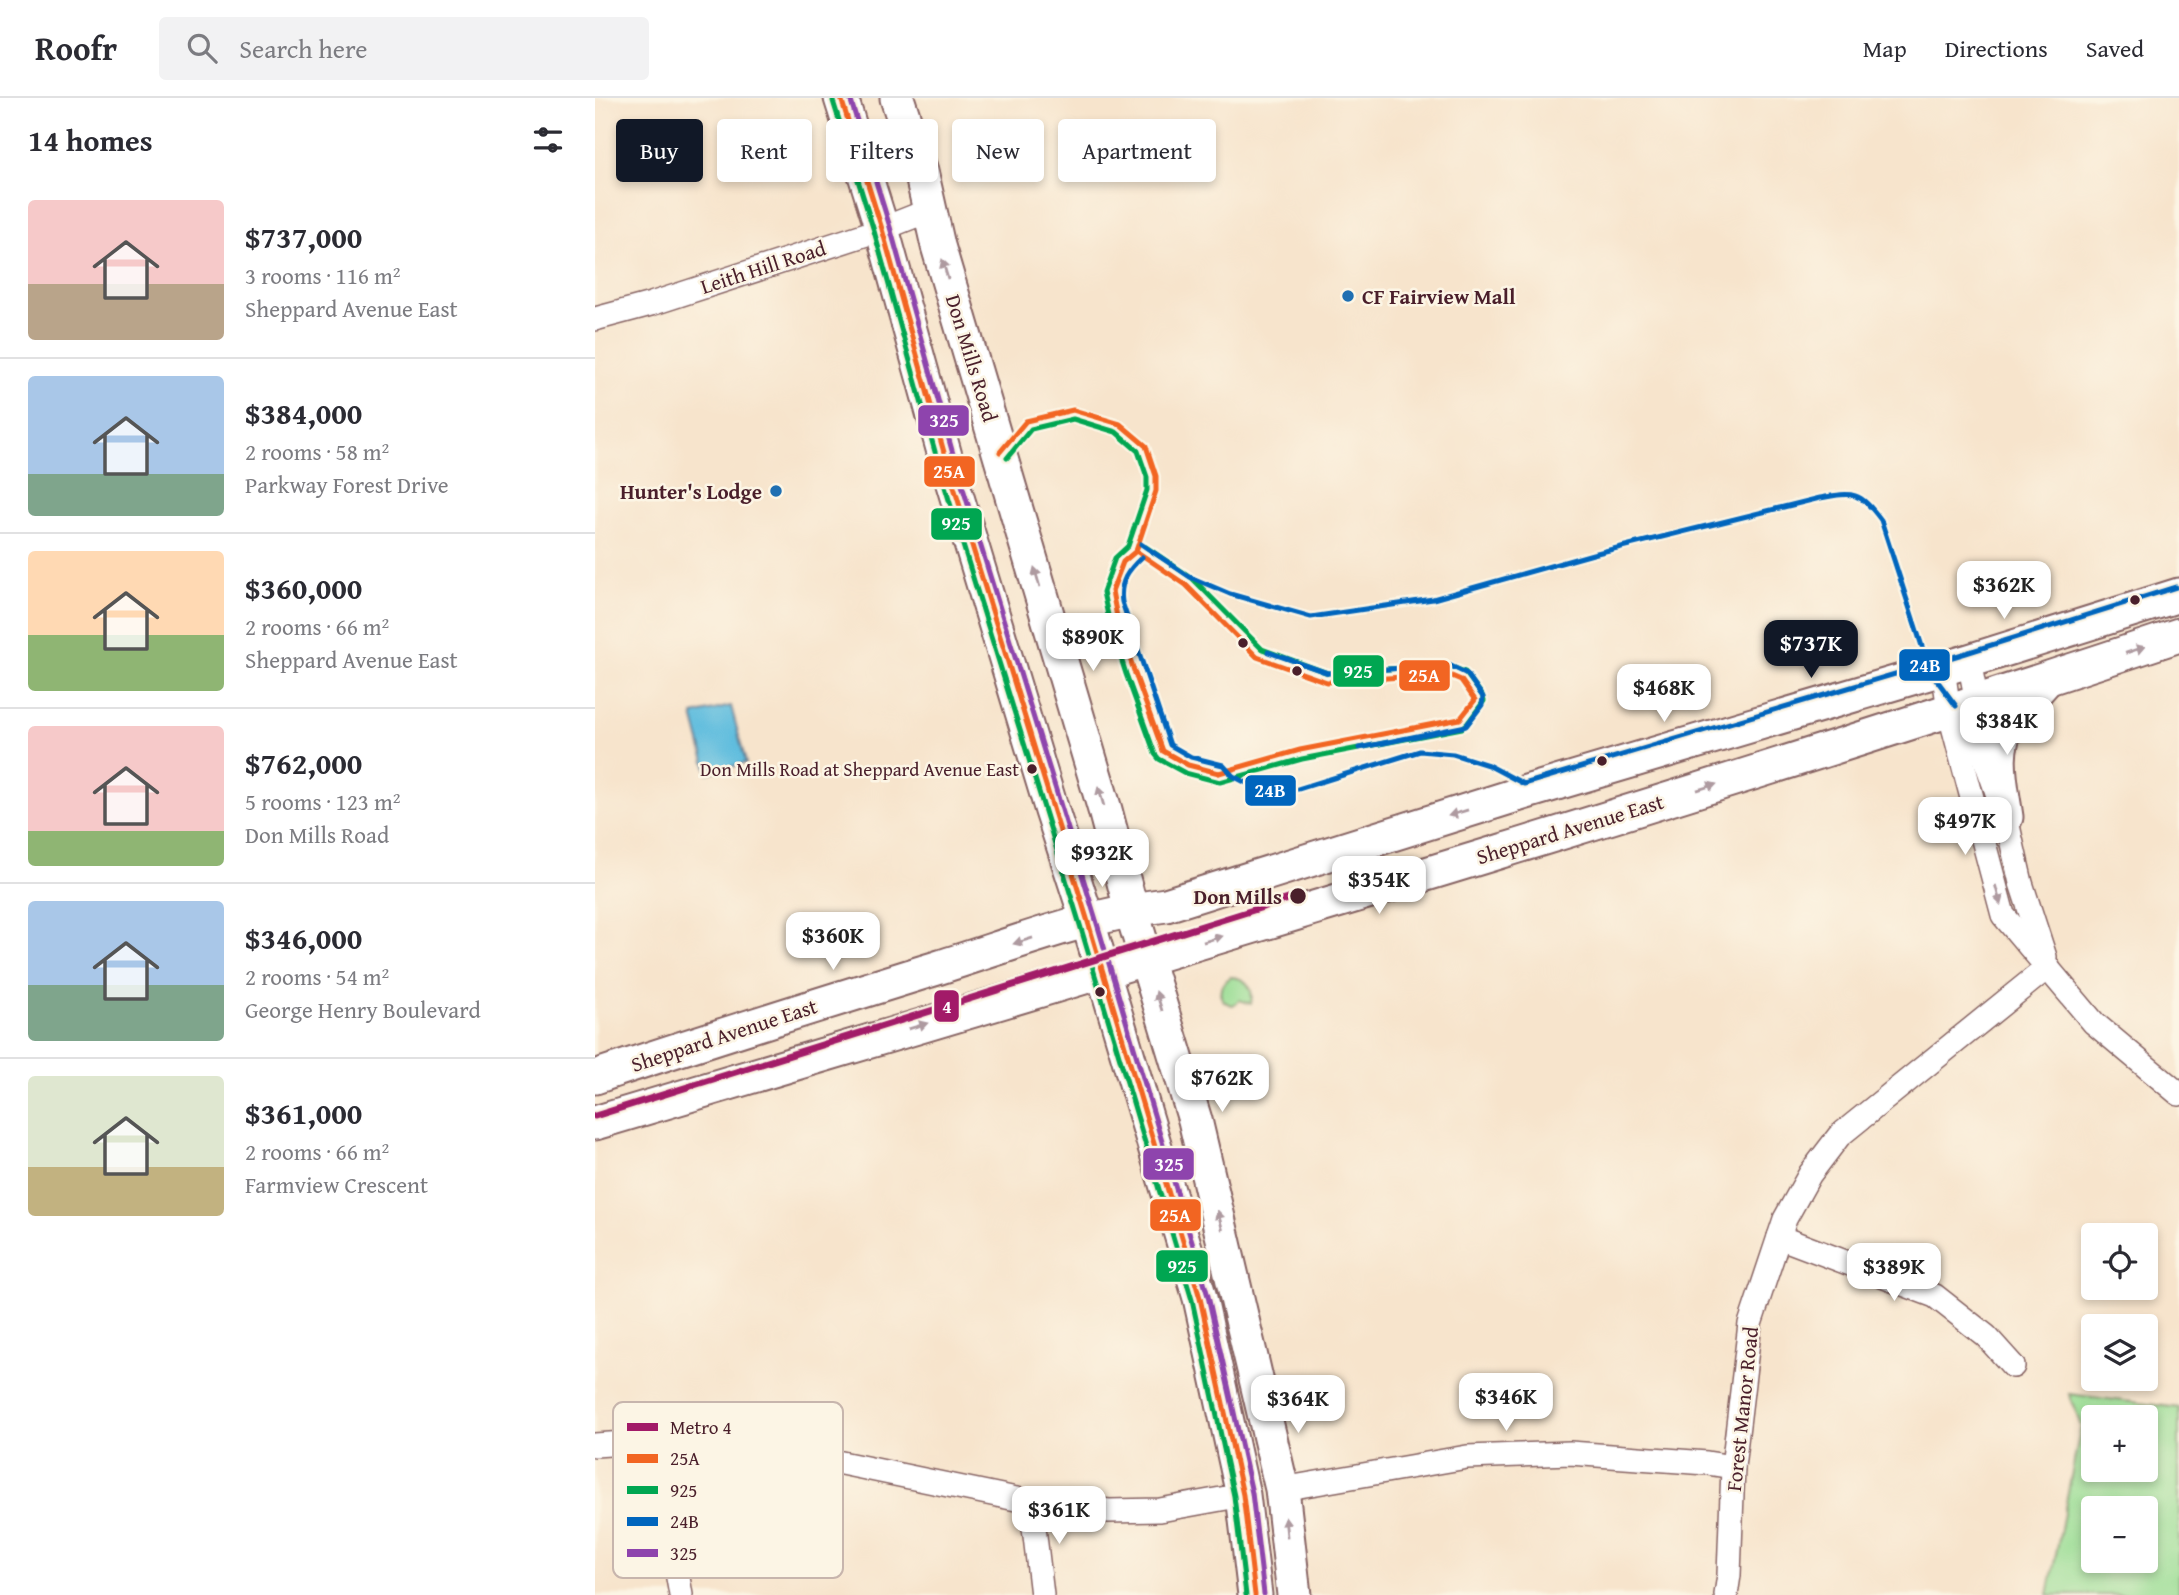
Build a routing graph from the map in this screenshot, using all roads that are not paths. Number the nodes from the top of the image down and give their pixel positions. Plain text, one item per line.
1 (841, 98) edge
2 (897, 98) edge
3 (930, 210) junction
4 (882, 229) junction
5 (595, 319) edge
6 (2179, 595) edge
7 (2179, 635) edge
8 (1956, 664) junction
9 (2046, 680) junction
10 (1963, 706) junction
11 (2006, 817) junction
12 (1131, 909) junction
13 (1088, 922) junction
14 (1147, 958) junction
15 (2049, 967) junction
16 (1103, 971) junction
17 (595, 1077) edge
18 (2179, 1094) edge
19 (595, 1123) edge
20 (1779, 1237) junction
21 (2013, 1366) dead end
22 (613, 1444) edge
23 (595, 1445) edge
24 (843, 1463) edge
25 (1733, 1467) junction
26 (1282, 1489) junction
27 (1244, 1495) junction
28 (1031, 1502) junction
29 (1042, 1595) edge
30 (1255, 1595) edge
31 (1294, 1595) edge
32 (1726, 1595) edge

1 - 4 main road
2 - 3 main road, Don Mills Road
3 - 4 street, Leith Hill Road
12 -> 3 main road, Don Mills Road
4 - 5 street, Leith Hill Road
4 - 13 main road
6 - 8 main road, Sheppard Avenue East
9 -> 7 main road, Sheppard Avenue East
8 - 10 street
8 -> 12 main road, Sheppard Avenue East
9 - 10 main road, Sheppard Avenue East
9 - 11 main road
10 - 11 street
14 -> 10 main road, Sheppard Avenue East
10 -> 15 street
11 - 15 street
12 - 13 main road, Sheppard Avenue East
12 - 14 main road, Don Mills Road
13 - 16 main road
13 -> 17 main road, Sheppard Avenue East
14 - 16 main road, Sheppard Avenue East
26 -> 14 main road, Don Mills Road
15 - 18 street
15 - 20 street, Forest Manor Road
19 -> 16 main road, Sheppard Avenue East
16 - 27 main road
20 - 21 street
20 - 25 street, Forest Manor Road
22 - 23 street
24 - 28 street
25 - 26 street
25 - 32 street, Forest Manor Road
31 -> 26 main road, Don Mills Road
27 - 28 street
27 - 30 main road
28 - 29 street

